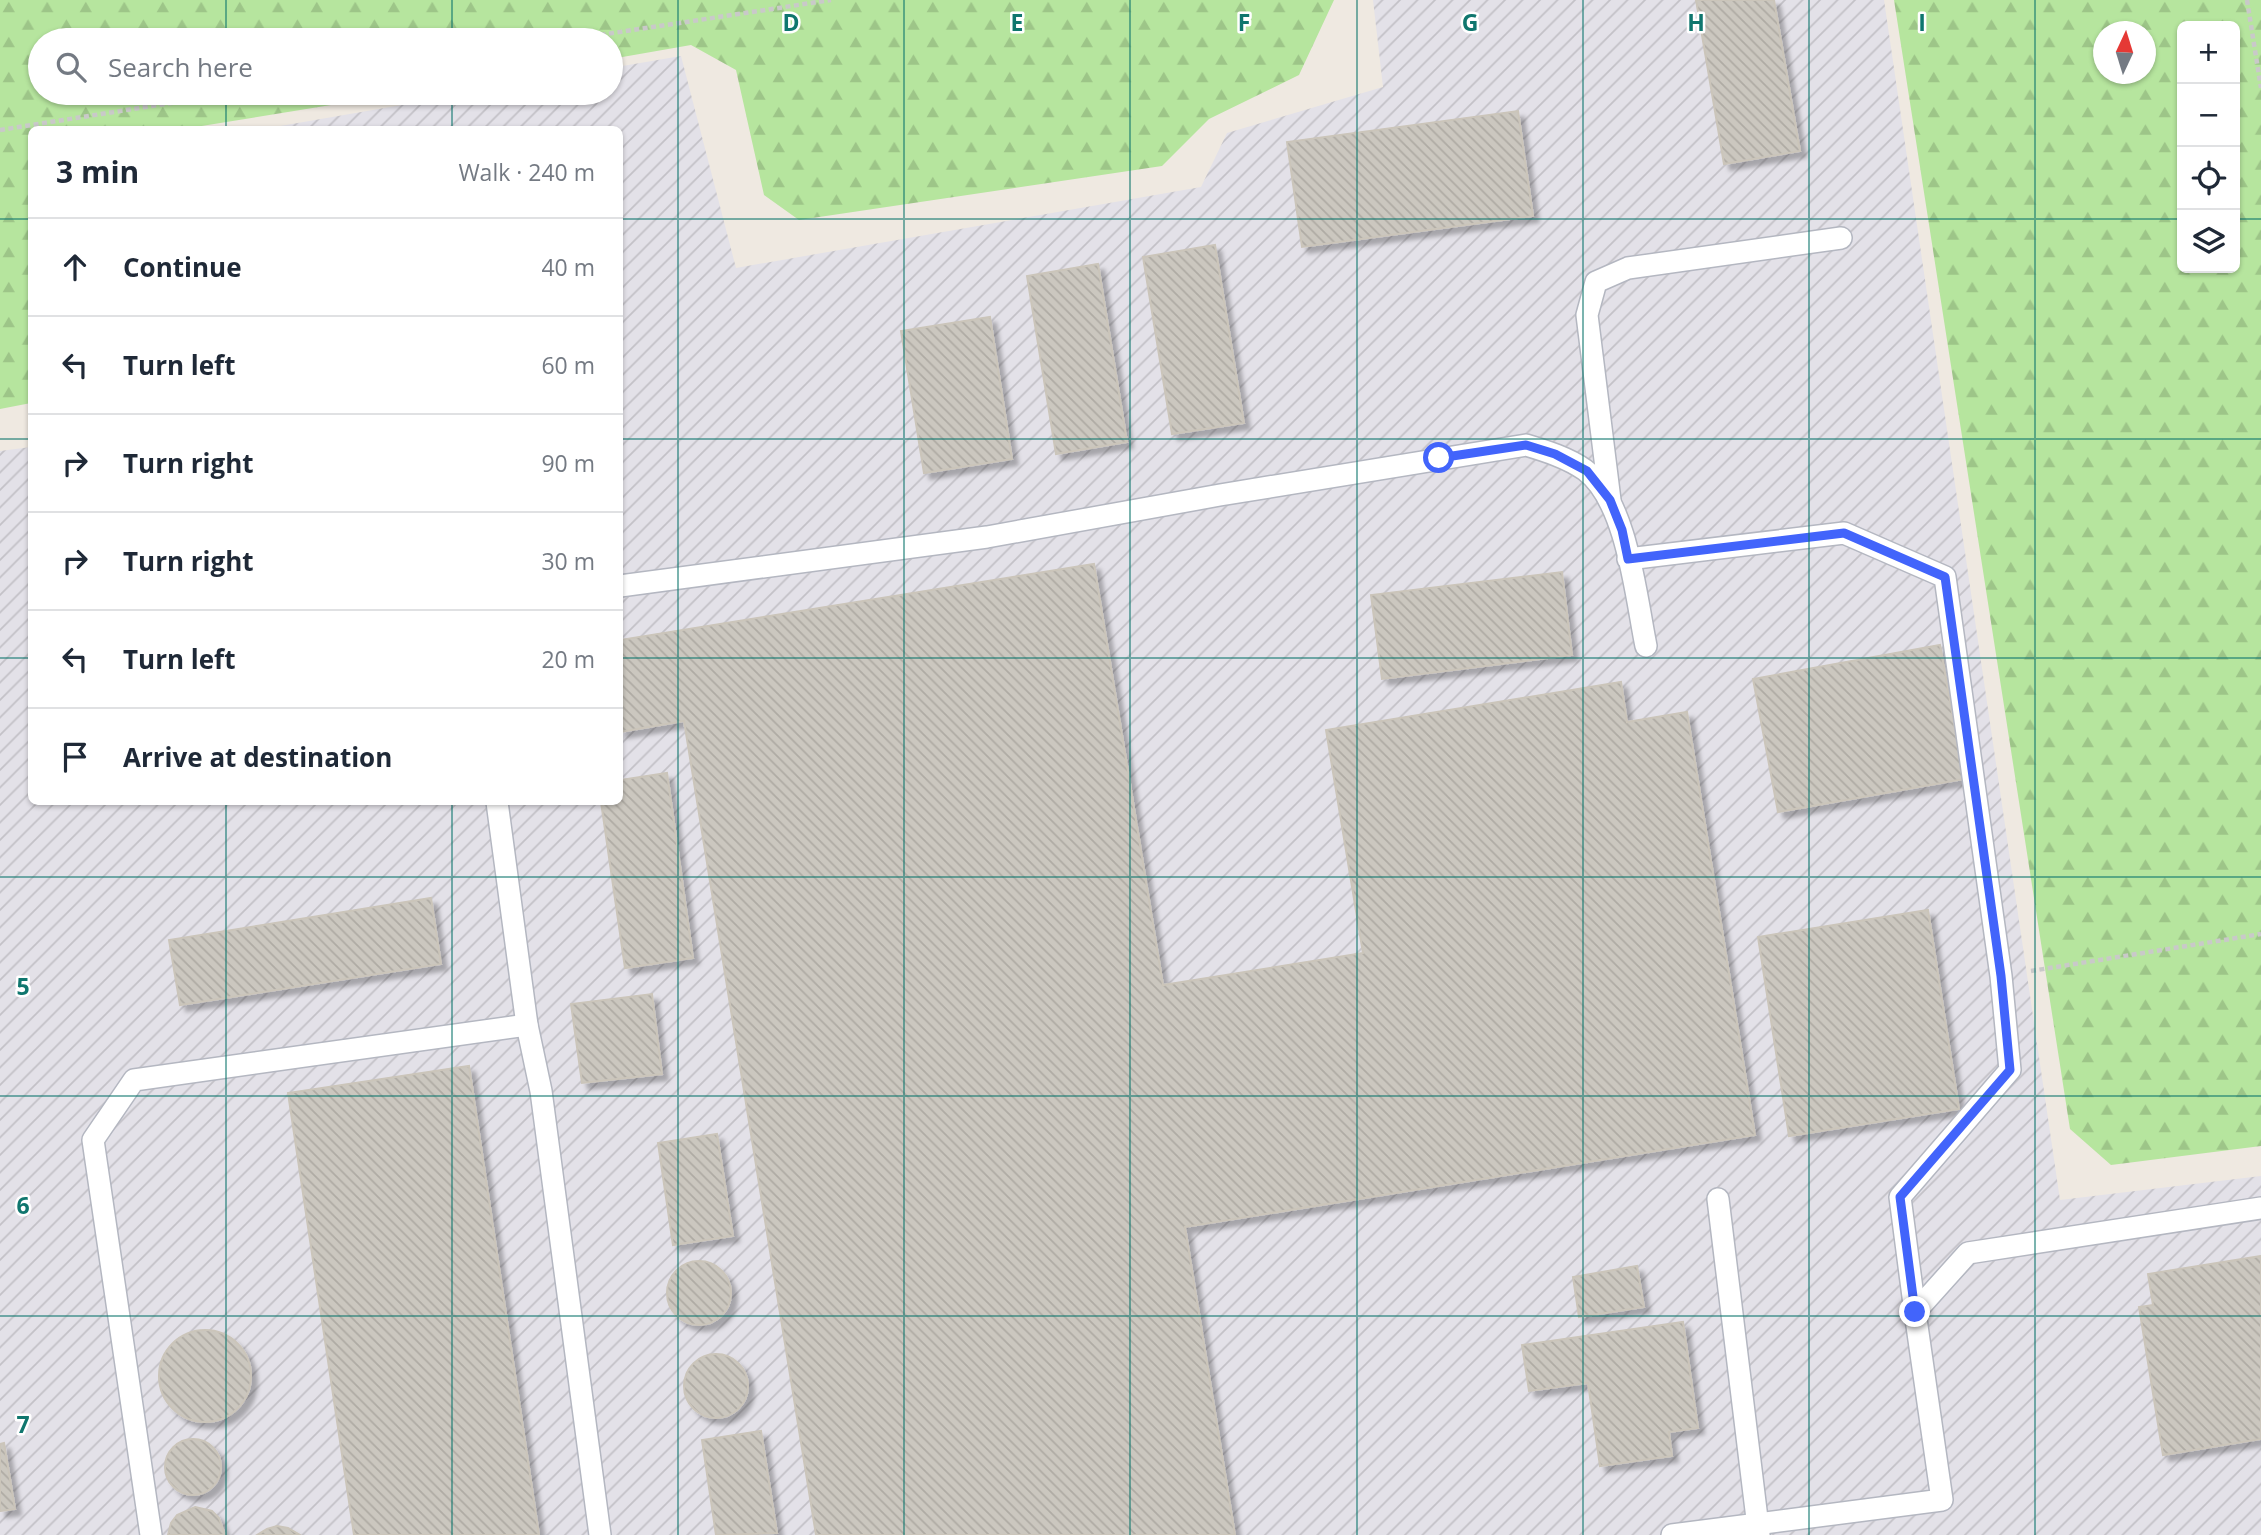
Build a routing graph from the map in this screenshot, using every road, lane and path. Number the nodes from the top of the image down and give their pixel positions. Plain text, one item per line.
1 (831, 0) edge
2 (2247, 0) edge
3 (623, 32) edge
4 (2261, 88) edge
5 (158, 105) edge
6 (0, 130) edge
7 (1841, 238) dead end
8 (1610, 500) junction
9 (1628, 559) junction
10 (623, 586) edge
11 (1646, 646) dead end
12 (498, 805) edge
13 (2261, 934) edge
14 (2001, 976) junction
15 (527, 1025) junction
16 (1718, 1199) dead end
17 (2261, 1208) edge
18 (1915, 1312) junction
19 (1758, 1529) edge
20 (150, 1535) edge
21 (600, 1535) edge
22 (1672, 1535) edge

1 - 3 path
2 - 4 path
5 - 6 path
7 - 8 lane
8 - 9 lane
8 - 10 lane
9 - 11 lane
9 - 14 lane
12 - 15 lane
13 - 14 path
14 - 18 lane
15 - 20 lane
15 - 21 lane
16 - 19 lane
17 - 18 lane
18 - 19 lane
19 - 22 lane

